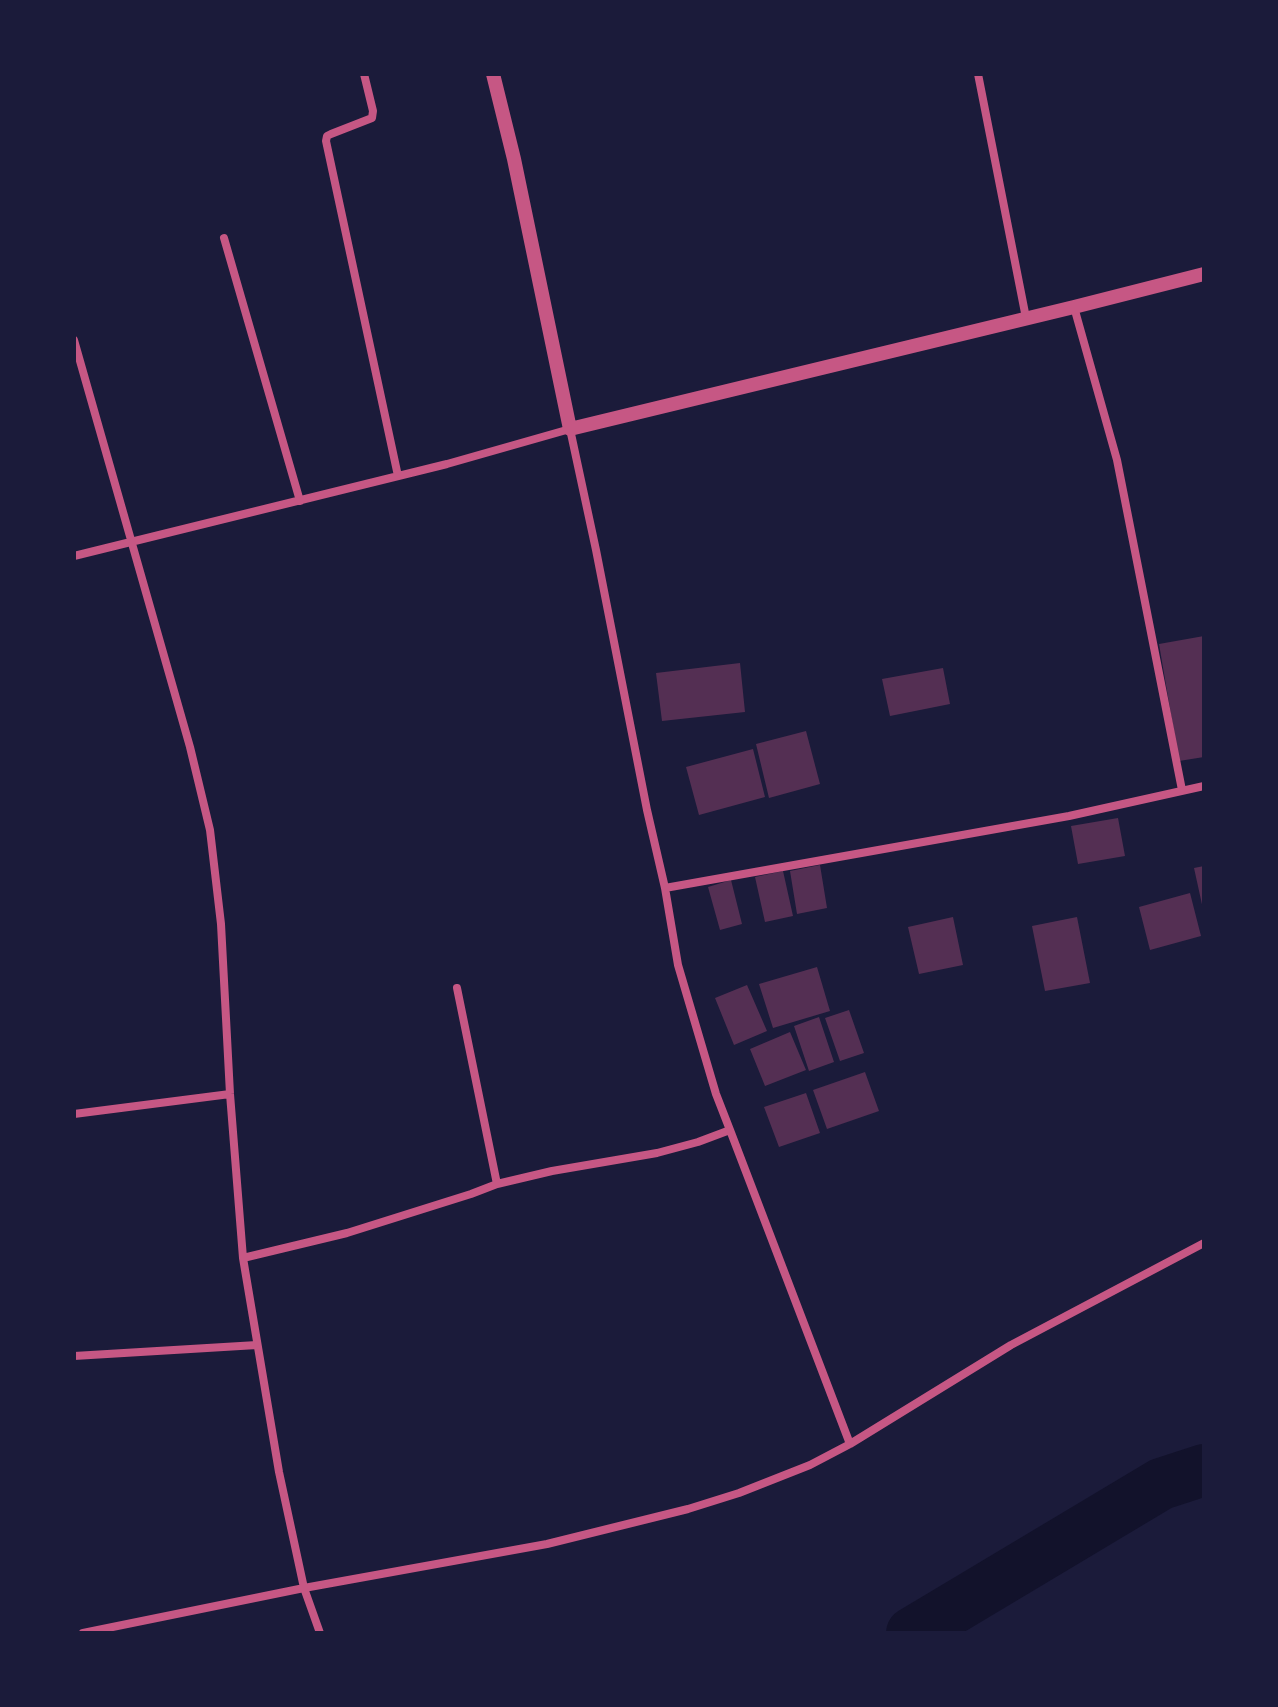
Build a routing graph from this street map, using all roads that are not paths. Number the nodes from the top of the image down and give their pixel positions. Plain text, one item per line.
1 (364, 74) edge
2 (493, 74) edge
3 (978, 74) edge
4 (224, 238) dead end
5 (1204, 274) edge
6 (1074, 307) junction
7 (1026, 318) junction
8 (74, 340) edge
9 (570, 429) junction
10 (398, 476) junction
11 (300, 501) junction
12 (133, 542) junction
13 (74, 556) edge
14 (1204, 786) edge
15 (1182, 790) junction
16 (665, 888) junction
17 (457, 988) dead end
18 (230, 1094) junction
19 (74, 1114) edge
20 (730, 1130) junction
21 (497, 1184) junction
22 (1204, 1243) edge
23 (243, 1258) junction
24 (257, 1345) junction
25 (74, 1356) edge
26 (850, 1444) junction
27 (304, 1588) junction
28 (83, 1633) edge
29 (320, 1633) edge

1 - 10 street
2 - 9 street
3 - 7 street
4 - 11 street
5 - 6 street
6 - 7 street
6 - 15 street
7 - 9 street
8 - 12 street
9 - 10 street
9 - 16 street
10 - 11 street
11 - 12 street
12 - 13 street
12 - 18 street
14 - 15 street
15 - 16 street
16 - 20 street
17 - 21 street
18 - 19 street
18 - 23 street
20 - 21 street
20 - 26 street
21 - 23 street
22 - 26 street
23 - 24 street
24 - 25 street
24 - 27 street
26 - 27 street
27 - 28 street
27 - 29 street

